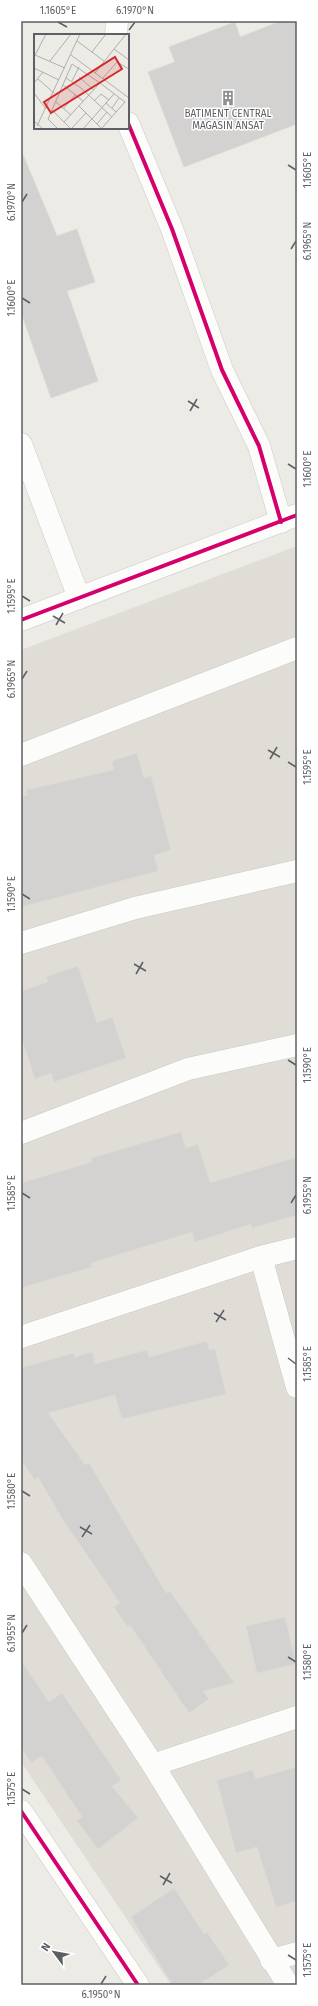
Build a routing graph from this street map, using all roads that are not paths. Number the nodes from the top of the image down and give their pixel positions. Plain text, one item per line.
1 (117, 21) edge
2 (116, 34) edge
3 (129, 125) edge
4 (21, 444) edge
5 (289, 518) edge
6 (79, 598) junction
7 (21, 620) edge
8 (297, 648) edge
9 (21, 755) edge
10 (297, 871) edge
11 (21, 943) edge
12 (297, 1045) edge
13 (21, 1133) edge
14 (297, 1248) edge
15 (261, 1257) junction
16 (21, 1337) edge
17 (297, 1387) edge
18 (21, 1563) edge
19 (297, 1717) edge
20 (153, 1765) junction
21 (21, 1811) edge
22 (297, 1953) edge
23 (272, 1960) junction
24 (138, 1985) edge
25 (288, 1985) edge

1 - 2 street
3 - 5 street
4 - 6 street
5 - 6 street
6 - 7 street
8 - 9 street
10 - 11 street
12 - 13 street
14 - 15 street
15 - 16 street
15 - 17 street
18 - 20 street
19 - 20 street
20 - 23 street
21 - 24 street
22 - 23 street
23 - 25 street

